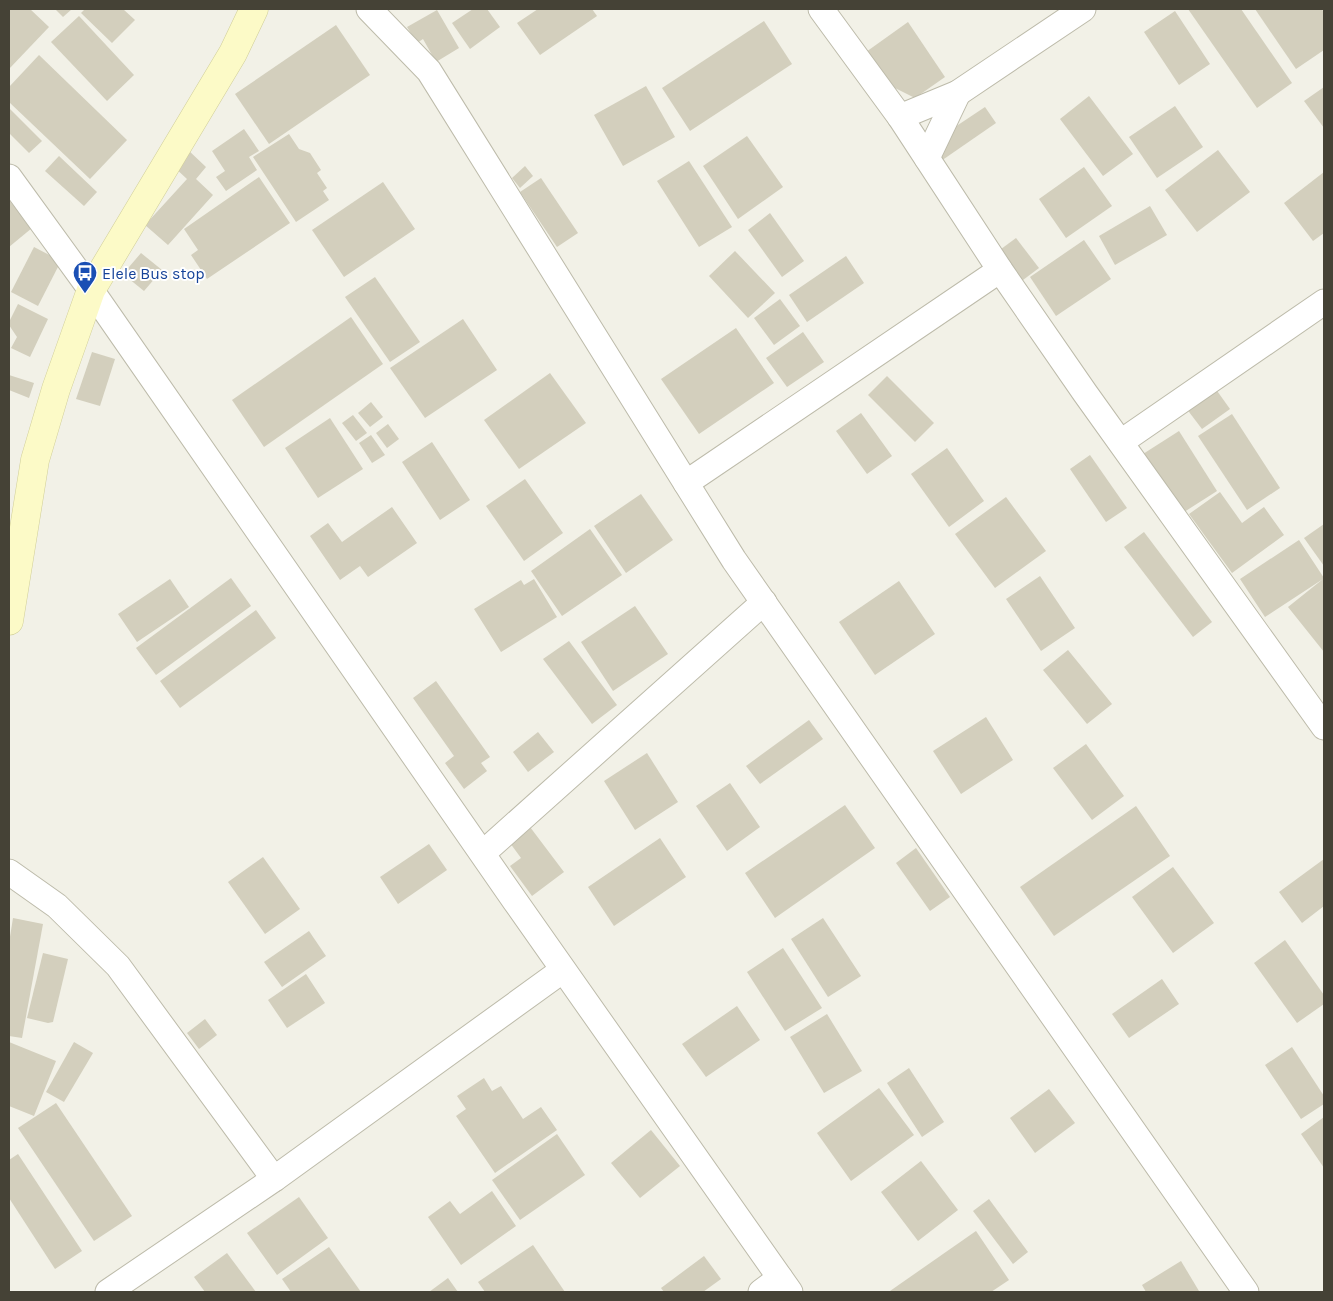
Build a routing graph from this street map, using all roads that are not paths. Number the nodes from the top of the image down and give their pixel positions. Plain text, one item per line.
1 (254, 9) edge
2 (368, 9) edge
3 (821, 9) edge
4 (1083, 9) edge
5 (958, 94) junction
6 (900, 117) junction
7 (927, 158) junction
8 (9, 177) edge
9 (1000, 270) junction
10 (90, 290) junction
11 (1324, 302) edge
12 (1121, 442) junction
13 (686, 483) junction
14 (764, 602) junction
15 (9, 621) edge
16 (1324, 727) edge
17 (483, 854) junction
18 (9, 872) edge
19 (563, 970) junction
20 (274, 1180) junction
21 (777, 1288) edge
22 (108, 1292) edge
23 (1246, 1292) edge

1 - 10 street
2 - 13 street
3 - 6 street
4 - 5 street
5 - 6 street
5 - 7 street
6 - 7 street
7 - 9 street
8 - 10 street
9 - 12 street
9 - 13 street
10 - 15 street
10 - 17 street
11 - 12 street
12 - 16 street
13 - 14 street
14 - 17 street
14 - 23 street
17 - 19 street
18 - 20 street
19 - 20 street
19 - 21 street
20 - 22 street

